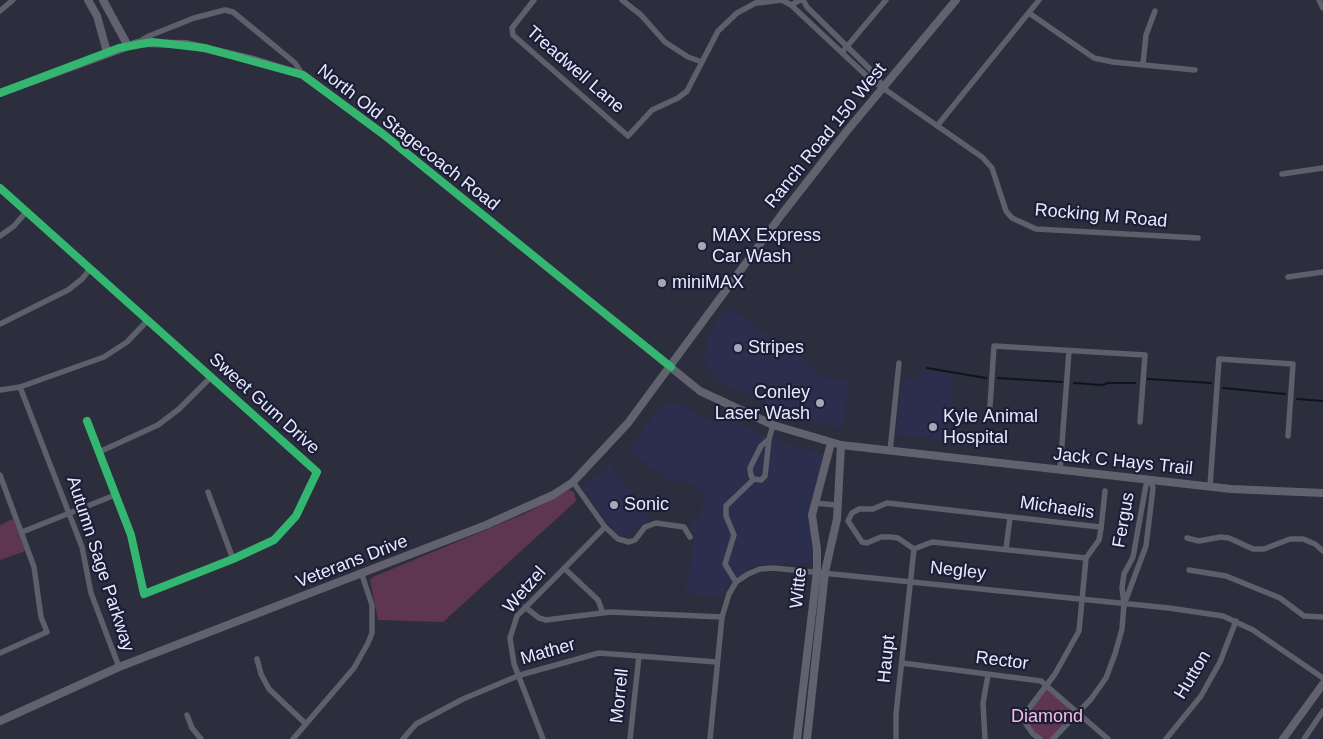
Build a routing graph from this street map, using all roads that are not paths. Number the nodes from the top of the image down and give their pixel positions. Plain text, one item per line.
1 (13, 0) edge
2 (88, 0) edge
3 (103, 0) edge
4 (534, 0) edge
5 (622, 0) edge
6 (782, 0) edge
7 (802, 0) edge
8 (886, 0) edge
9 (956, 0) edge
10 (1039, 0) edge
11 (1319, 0) edge
12 (760, 1) edge
13 (632, 3) edge
14 (792, 5) junction
15 (1323, 8) edge
16 (0, 11) edge
17 (1155, 11) dead end
18 (1029, 13) junction
19 (137, 43) junction
20 (128, 46) junction
21 (846, 47) junction
22 (108, 52) junction
23 (841, 54) junction
24 (702, 62) junction
25 (1144, 64) junction
26 (1194, 70) dead end
27 (303, 75) junction
28 (884, 89) junction
29 (0, 93) edge
30 (937, 126) junction
31 (1323, 168) edge
32 (1282, 174) dead end
33 (0, 188) edge
34 (26, 212) junction
35 (0, 236) edge
36 (1198, 238) dead end
37 (90, 269) junction
38 (1323, 272) edge
39 (1288, 277) dead end
40 (148, 320) junction
41 (0, 324) edge
42 (1069, 352) junction
43 (900, 363) dead end
44 (670, 367) junction
45 (212, 377) junction
46 (20, 387) junction
47 (0, 390) edge
48 (990, 406) dead end
49 (87, 421) dead end
50 (1140, 422) dead end
51 (774, 425) junction
52 (1288, 436) dead end
53 (769, 439) junction
54 (830, 443) junction
55 (841, 445) junction
56 (890, 451) junction
57 (99, 452) junction
58 (1060, 470) junction
59 (0, 475) edge
60 (754, 479) junction
61 (1151, 480) junction
62 (573, 482) junction
63 (1210, 486) junction
64 (1106, 491) dead end
65 (208, 492) dead end
66 (1323, 493) edge
67 (115, 494) junction
68 (814, 503) junction
69 (836, 505) junction
70 (69, 513) junction
71 (1010, 517) junction
72 (837, 519) junction
73 (848, 521) junction
74 (605, 527) junction
75 (1101, 529) junction
76 (22, 532) junction
77 (690, 537) dead end
78 (1188, 538) dead end
79 (914, 549) junction
80 (1006, 549) junction
81 (1323, 551) edge
82 (1086, 558) junction
83 (234, 559) junction
84 (564, 568) junction
85 (1189, 570) dead end
86 (821, 572) junction
87 (362, 575) junction
88 (736, 582) junction
89 (910, 582) junction
90 (1081, 599) junction
91 (1124, 604) junction
92 (525, 606) junction
93 (603, 613) junction
94 (1323, 617) edge
95 (722, 618) junction
96 (1236, 621) junction
97 (0, 653) edge
98 (639, 656) junction
99 (257, 658) dead end
100 (717, 662) junction
101 (902, 663) junction
102 (119, 667) junction
103 (520, 675) junction
104 (988, 675) junction
105 (1323, 678) edge
106 (1047, 684) junction
107 (1323, 684) edge
108 (801, 702) junction
109 (810, 704) junction
110 (1323, 711) edge
111 (1078, 713) junction
112 (187, 714) dead end
113 (0, 721) edge
114 (306, 724) junction
115 (201, 739) edge
116 (293, 739) edge
117 (403, 739) edge
118 (543, 739) edge
119 (630, 739) edge
120 (710, 739) edge
121 (797, 739) edge
122 (807, 739) edge
123 (896, 739) edge
124 (985, 739) edge
125 (1040, 739) edge
126 (1053, 739) edge
127 (1108, 739) edge
128 (1166, 739) edge
129 (1283, 739) edge
130 (1304, 739) edge

1 - 16 street
2 - 22 main road
3 - 20 main road
4 - 24 street, Treadwell Lane
5 - 13 street
6 - 12 street
6 - 14 street, Rocking M Road
7 - 14 street
7 - 21 street
8 - 21 street
9 - 28 main road, Ranch Road 150 West
10 - 18 street
11 - 15 street
12 - 24 street
13 - 24 street
14 - 23 street, Rocking M Road
17 - 25 street
18 - 25 street
18 - 30 street
19 - 20 main road, North Old Stagecoach Road
19 - 27 main road, North Old Stagecoach Road
19 - 27 street
20 - 22 main road, North Old Stagecoach Road
21 - 23 street
21 - 28 street
22 - 29 main road, North Old Stagecoach Road
23 - 28 street, Rocking M Road
25 - 26 street
27 - 44 main road, North Old Stagecoach Road
28 - 30 street, Rocking M Road
28 - 44 main road, Ranch Road 150 West
30 - 36 street, Rocking M Road
31 - 32 street
33 - 34 street, Sweet Gum Drive
34 - 35 street
34 - 37 street, Sweet Gum Drive
37 - 40 street, Sweet Gum Drive
37 - 41 street
38 - 39 street
40 - 45 street, Sweet Gum Drive
40 - 46 street
42 - 48 street
42 - 50 street
42 - 58 street
43 - 56 street
44 - 51 main road, Jack C Hays Trail
44 - 62 main road, Veterans Drive
45 - 57 street
45 - 83 street, Sweet Gum Drive
46 - 47 street
46 - 70 street, Autumn Sage Parkway
49 - 57 street, Sweet Gum Drive
51 - 53 street
51 - 54 main road, Jack C Hays Trail
52 - 63 street
53 - 60 street
53 - 60 street
54 - 55 main road, Jack C Hays Trail
54 - 68 main road, Witte
55 - 56 main road, Jack C Hays Trail
55 - 69 main road, Witte
56 - 58 main road, Jack C Hays Trail
57 - 67 street, Sweet Gum Drive
58 - 61 main road, Jack C Hays Trail
59 - 76 street
60 - 88 street
61 - 63 main road, Jack C Hays Trail
61 - 91 street, Fergus
61 - 91 street, Fergus
62 - 74 street
62 - 87 main road, Veterans Drive
63 - 66 main road, Jack C Hays Trail
64 - 75 street
65 - 83 street
67 - 70 street
67 - 83 street, Sweet Gum Drive
68 - 69 street
68 - 86 main road, Witte
69 - 72 main road, Witte
70 - 76 street
70 - 102 street, Autumn Sage Parkway
71 - 73 street, Michaelis
71 - 75 street, Michaelis
71 - 80 street
72 - 73 street
72 - 86 main road, Witte
73 - 79 street
74 - 77 street
74 - 84 street, Wetzel
75 - 82 street, Michaelis
76 - 97 street
78 - 81 street
79 - 80 street
79 - 89 street, Haupt
80 - 82 street
82 - 90 street
84 - 92 street, Wetzel
84 - 93 street
85 - 94 street
86 - 88 street, Negley
86 - 89 street, Negley
86 - 108 main road, Witte
86 - 109 main road, Witte
87 - 102 main road, Veterans Drive
87 - 114 street
88 - 95 street
89 - 90 street, Negley
89 - 101 street, Haupt
90 - 91 street, Negley
90 - 106 street
91 - 96 street, Negley
91 - 111 street, Fergus
92 - 93 street
92 - 103 street, Wetzel
93 - 95 street
95 - 100 street
96 - 105 street, Negley
96 - 128 street, Hutton
98 - 100 street, Mather
98 - 103 street, Mather
98 - 119 street, Morrell
99 - 114 street
100 - 120 street
101 - 104 street, Rector
101 - 123 street, Haupt
102 - 113 main road, Veterans Drive
103 - 117 street, Mather
103 - 118 street, Wetzel
104 - 106 street, Rector
104 - 124 street
106 - 111 street, Rector
106 - 125 street
107 - 129 main road
108 - 109 street
108 - 121 main road, Witte
109 - 122 main road, Witte
110 - 130 street
111 - 126 street, Fergus
111 - 127 street, Rector
112 - 115 street
114 - 116 street

